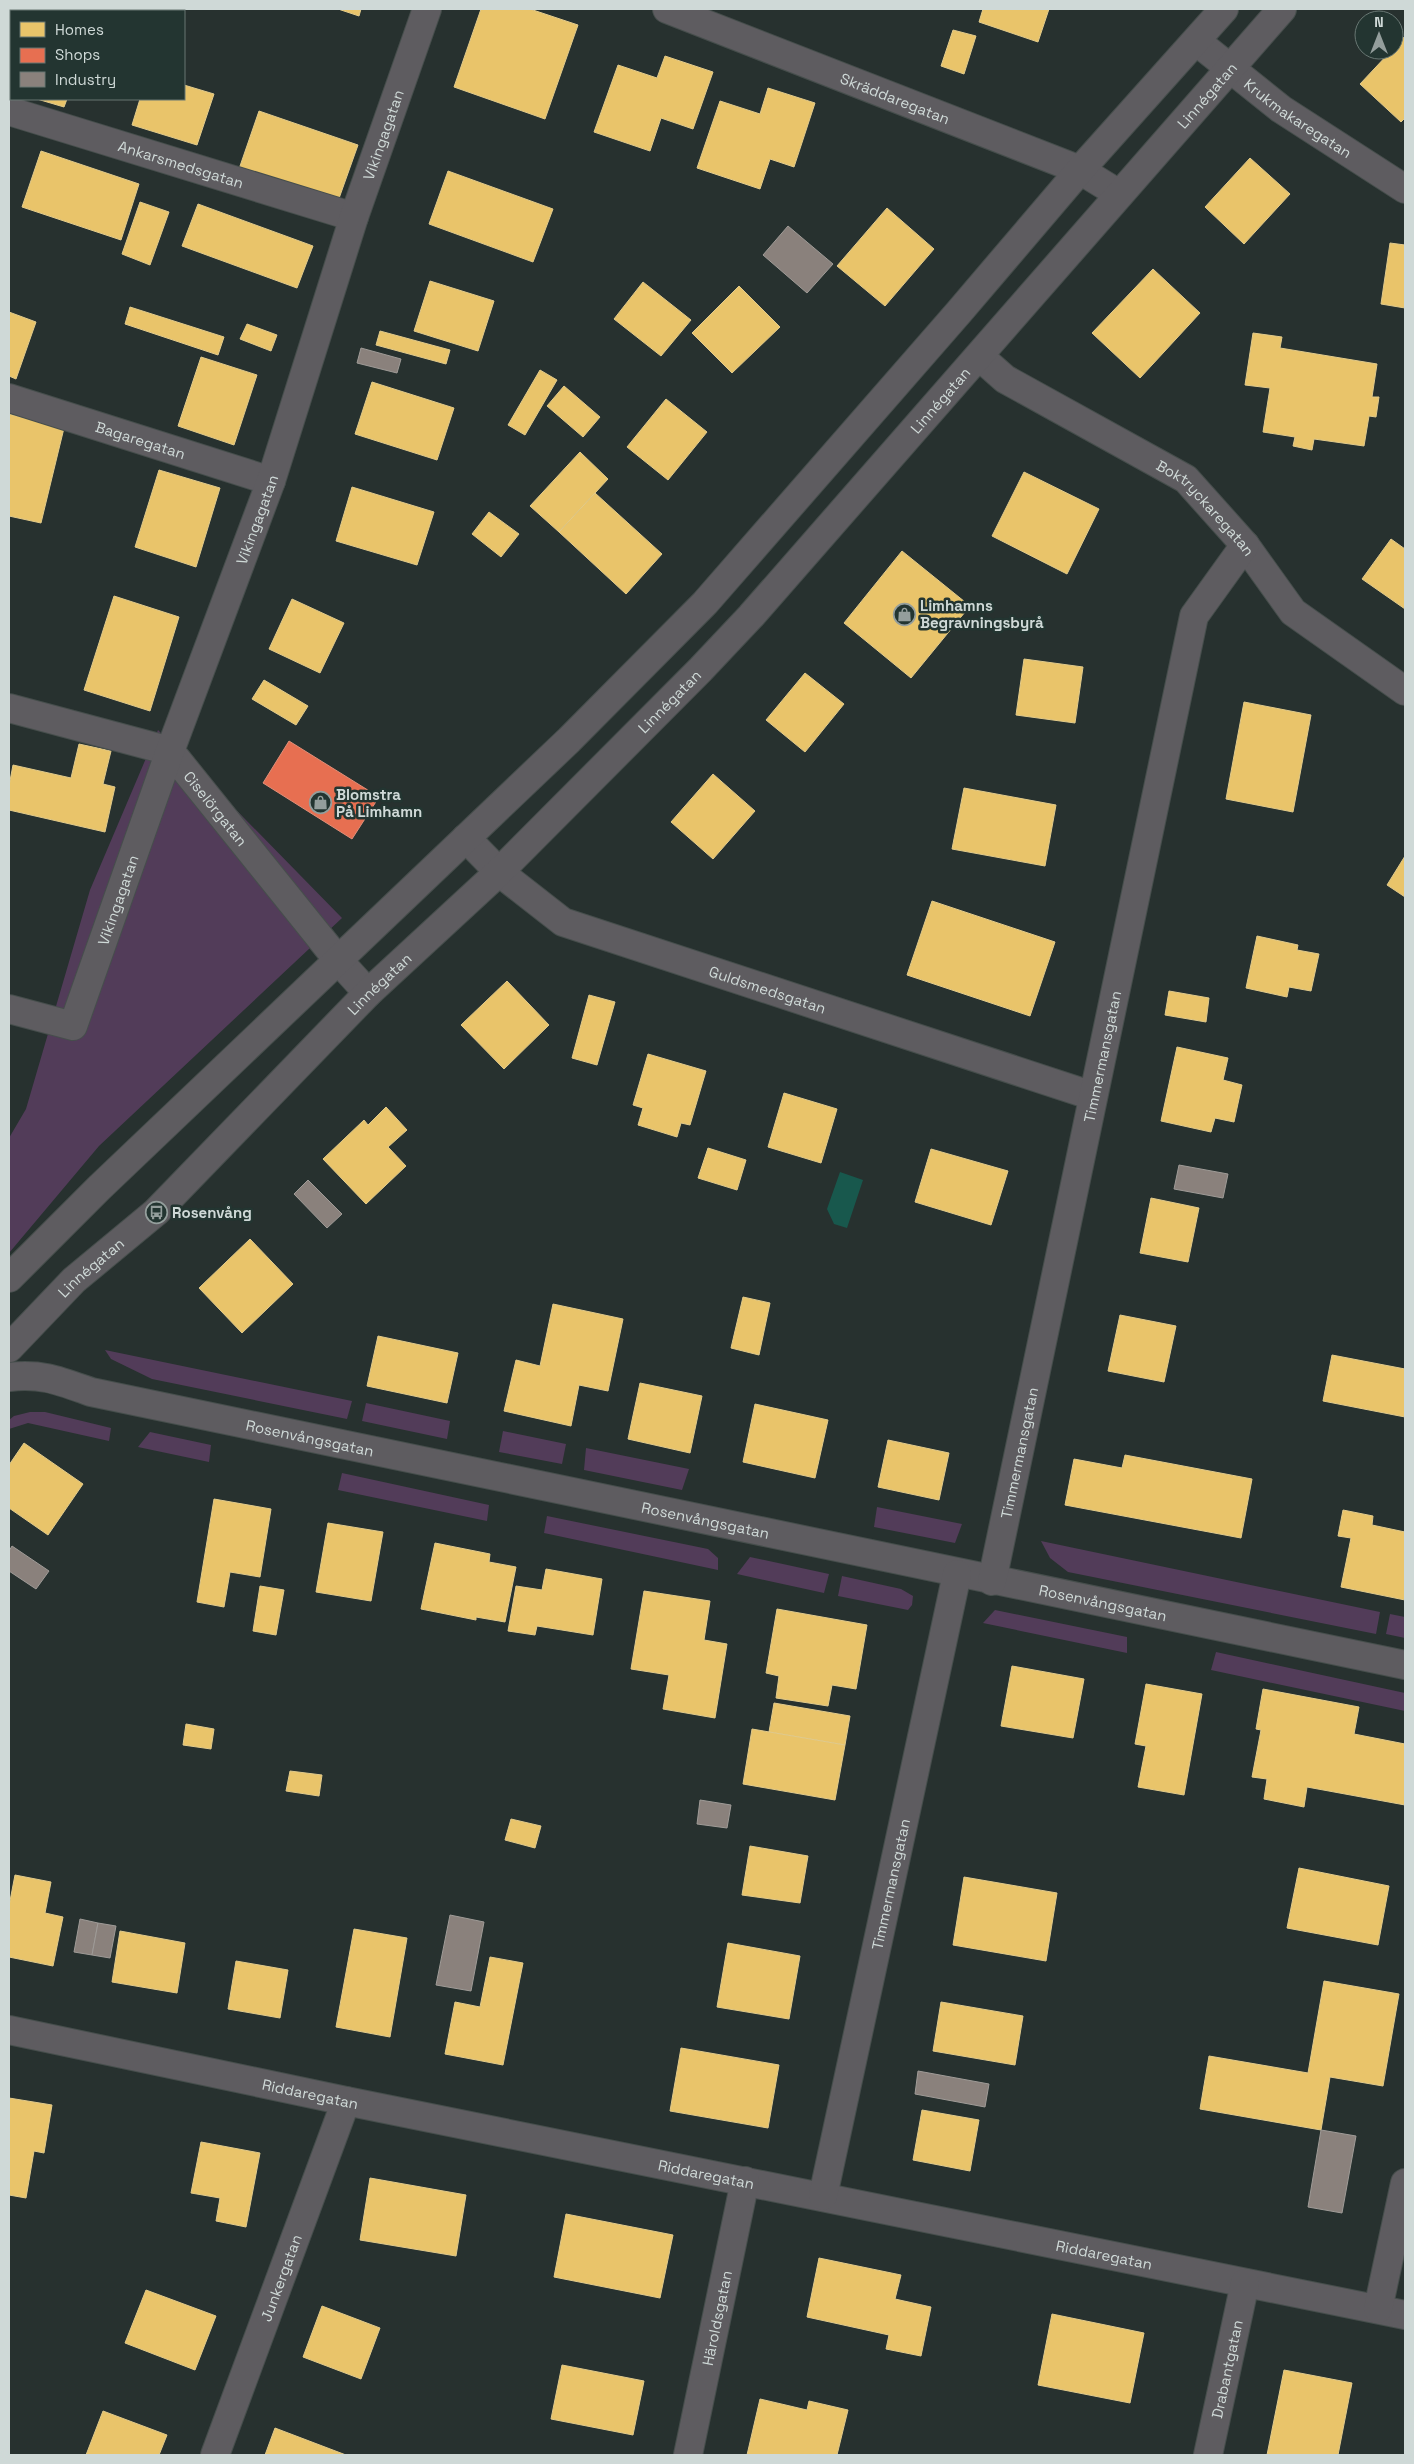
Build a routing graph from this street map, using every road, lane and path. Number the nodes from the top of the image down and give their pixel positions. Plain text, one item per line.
1 (427, 9) edge
2 (667, 9) edge
3 (1224, 9) edge
4 (1282, 9) edge
5 (1196, 41) junction
6 (1230, 68) junction
7 (9, 111) edge
8 (1080, 170) junction
9 (1405, 188) edge
10 (1119, 194) junction
11 (354, 217) junction
12 (979, 356) junction
13 (9, 398) edge
14 (271, 481) junction
15 (1245, 545) junction
16 (1405, 691) edge
17 (9, 708) edge
18 (170, 751) junction
19 (466, 838) junction
20 (499, 872) junction
21 (338, 960) junction
22 (368, 993) junction
23 (9, 1009) edge
24 (1093, 1096) junction
25 (9, 1278) edge
26 (9, 1348) edge
27 (9, 1377) edge
28 (958, 1574) junction
29 (992, 1581) junction
30 (1405, 1665) edge
31 (9, 2030) edge
32 (346, 2101) junction
33 (745, 2181) junction
34 (1405, 2182) edge
35 (823, 2196) junction
36 (1245, 2283) junction
37 (1378, 2309) junction
38 (1405, 2315) edge
39 (215, 2455) edge
40 (688, 2455) edge
41 (1208, 2455) edge

1 - 11 street, Vikingagatan
2 - 8 street, Skräddaregatan
3 - 5 street
4 - 6 street, Linnégatan
5 - 6 street, Krukmakaregatan
5 - 8 street
6 - 9 street, Krukmakaregatan
6 - 10 street, Linnégatan
7 - 11 street, Ankarsmedsgatan
8 - 10 street, Skräddaregatan
8 - 19 street
10 - 12 street, Linnégatan
11 - 14 street, Vikingagatan
12 - 15 street, Boktryckaregatan
12 - 20 street, Linnégatan
13 - 14 street, Bagaregatan
14 - 18 street, Vikingagatan
15 - 16 street, Boktryckaregatan
15 - 24 street, Timmermansgatan
17 - 18 street
18 - 21 street, Ciselörgatan
18 - 23 street, Vikingagatan
19 - 20 street, Guldsmedsgatan
19 - 21 street
20 - 22 street, Linnégatan
20 - 24 street, Guldsmedsgatan
21 - 22 street, Ciselörgatan
21 - 25 street
22 - 26 street, Linnégatan
24 - 29 street, Timmermansgatan
27 - 28 street, Rosenvångsgatan
28 - 29 street, Rosenvångsgatan
28 - 35 street, Timmermansgatan
29 - 30 street, Rosenvångsgatan
31 - 32 street, Riddaregatan
32 - 33 street, Riddaregatan
32 - 39 street, Junkergatan
33 - 35 street, Riddaregatan
33 - 40 street, Häroldsgatan
34 - 37 street
35 - 36 street, Riddaregatan
36 - 37 street, Riddaregatan
36 - 41 street, Drabantgatan
37 - 38 street, Riddaregatan

